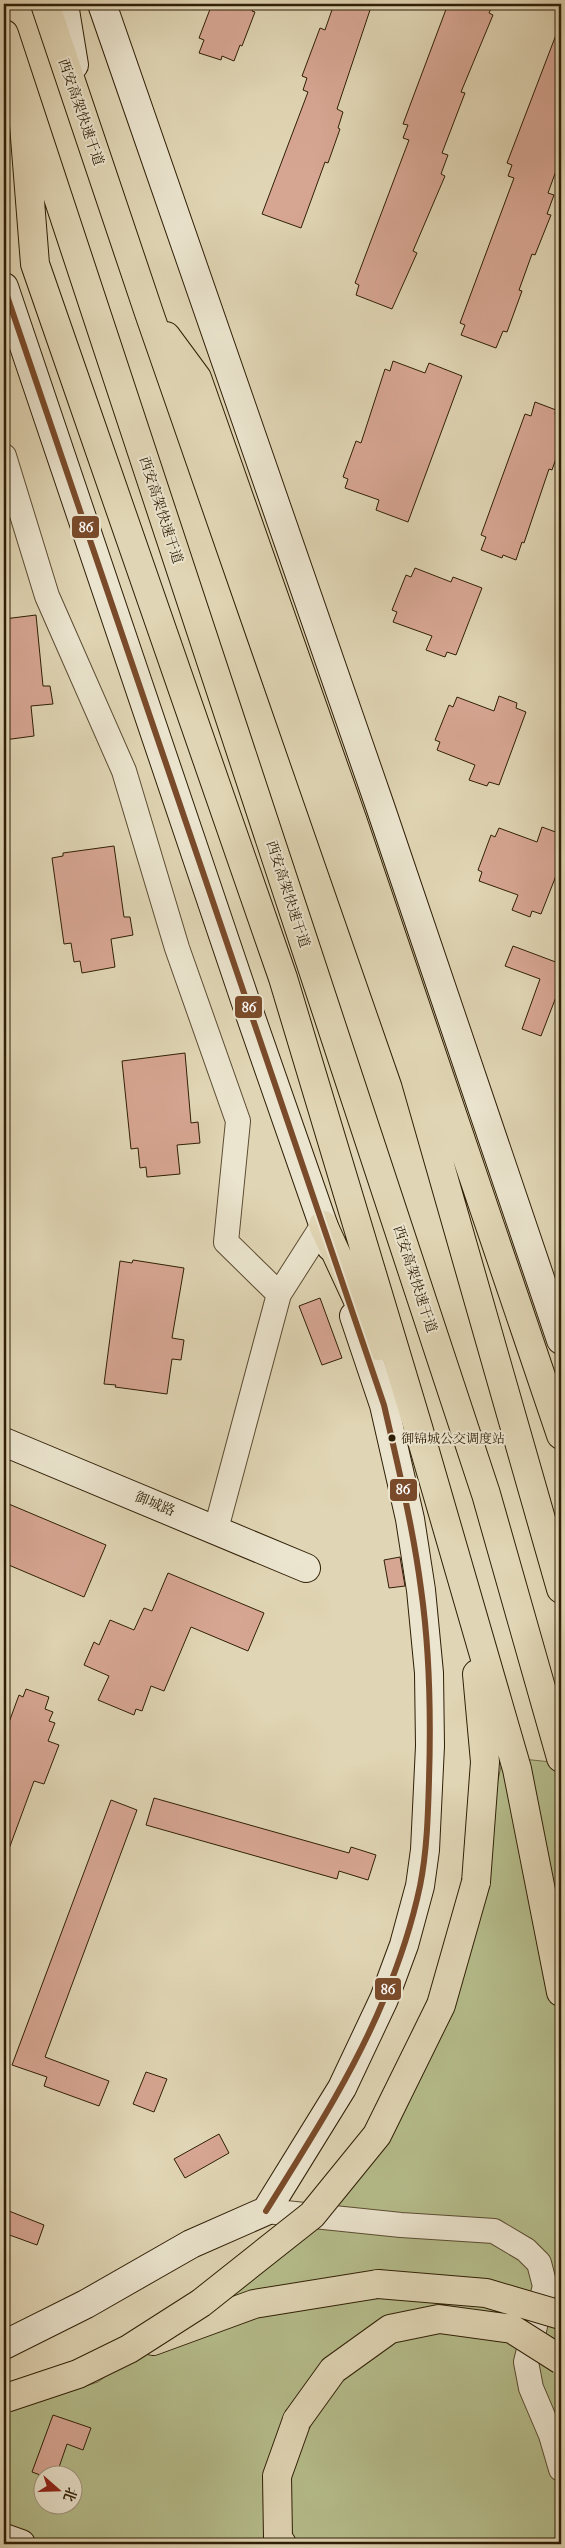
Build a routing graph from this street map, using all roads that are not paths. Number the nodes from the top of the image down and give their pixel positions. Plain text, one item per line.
1 (45, 4) edge
2 (64, 4) edge
3 (102, 4) edge
4 (4, 34) edge
5 (22, 88) junction
6 (83, 118) junction
7 (4, 287) edge
8 (149, 313) junction
9 (4, 456) edge
10 (323, 1225) junction
11 (279, 1294) junction
12 (561, 1340) edge
13 (561, 1435) edge
14 (422, 1440) junction
15 (4, 1442) edge
16 (216, 1529) junction
17 (306, 1568) dead end
18 (561, 1589) edge
19 (471, 1611) junction
20 (561, 1758) edge
21 (561, 1992) edge
22 (266, 2211) junction
23 (561, 2315) edge
24 (4, 2345) edge
25 (129, 2349) junction
26 (561, 2360) edge
27 (5, 2398) edge
28 (561, 2468) edge
29 (4, 2538) edge
30 (20, 2544) edge
31 (282, 2544) edge

1 - 6 highway, 西安高架快速干道
2 - 6 main road
3 - 12 main road
4 - 5 highway, 西安高架快速干道
5 - 14 highway
5 - 20 highway, 西安高架快速干道
6 - 8 highway, 西安高架快速干道
7 - 10 main road
8 - 13 highway
8 - 18 highway, 西安高架快速干道
9 - 11 street
10 - 11 street
10 - 14 highway
10 - 22 main road
11 - 16 street
14 - 19 highway
15 - 16 main road, 御城路
16 - 17 main road, 御城路
19 - 21 highway
19 - 25 highway, bridge
22 - 24 main road
22 - 28 street
23 - 25 highway, bridge
25 - 27 highway, bridge
26 - 31 highway, bridge
29 - 30 main road

